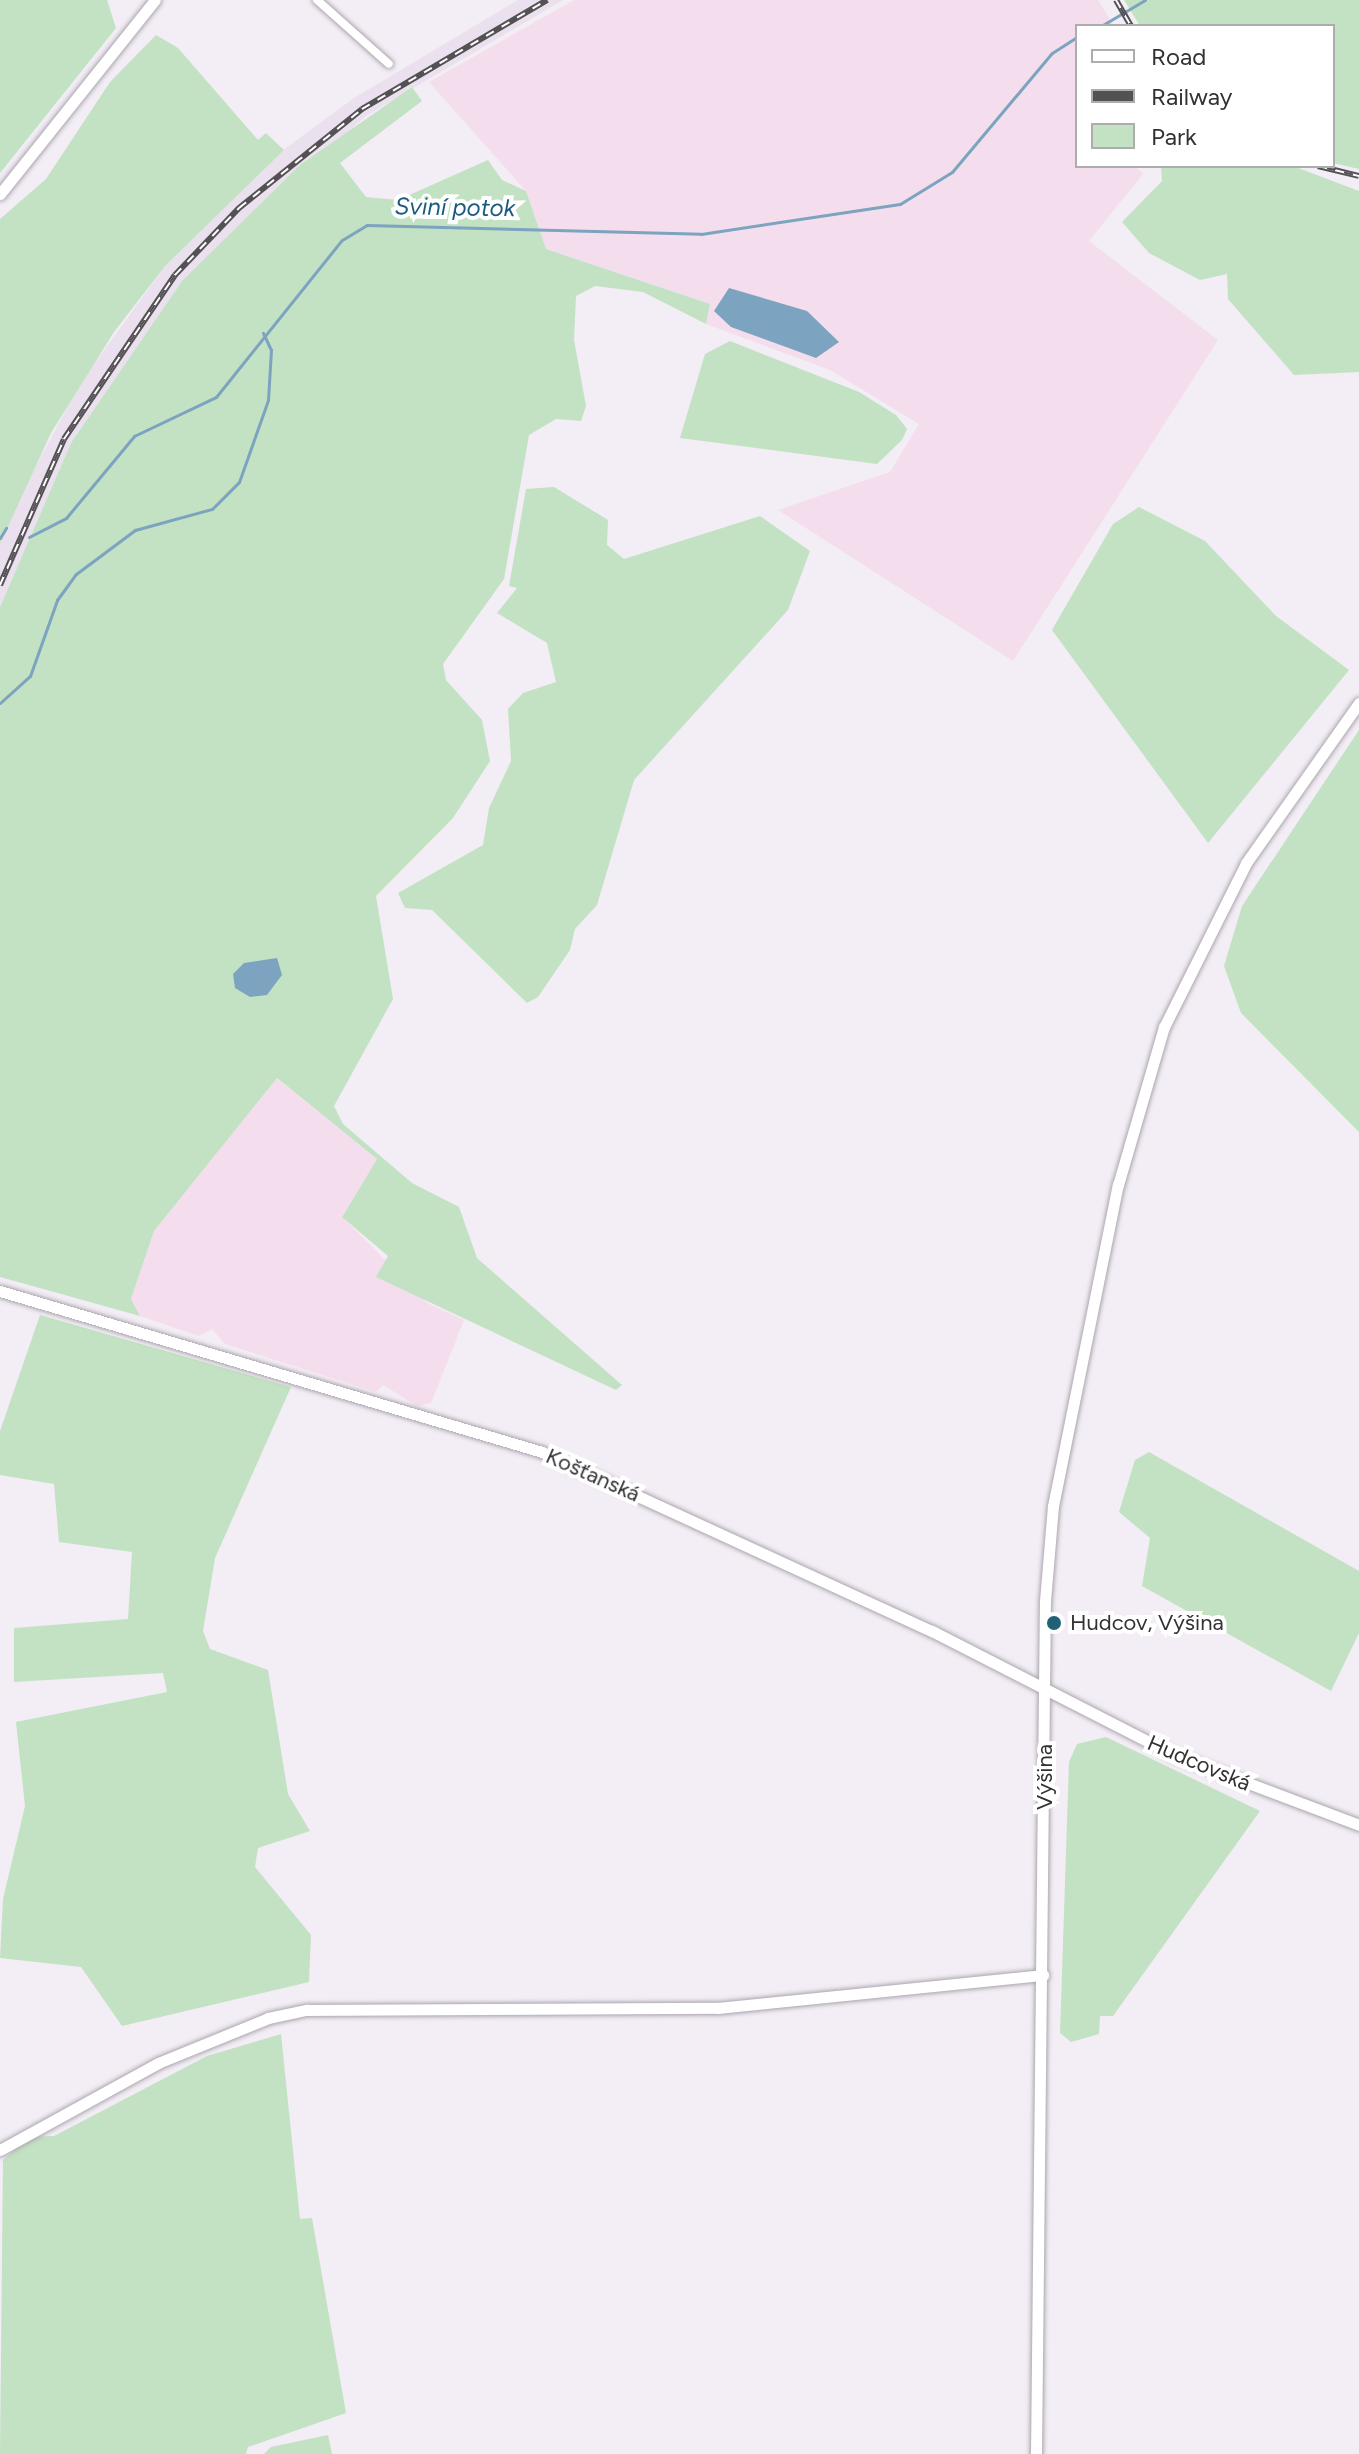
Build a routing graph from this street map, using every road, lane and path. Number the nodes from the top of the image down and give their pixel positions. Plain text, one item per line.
1 (317, 0) edge
2 (154, 1) edge
3 (389, 64) dead end
4 (0, 194) edge
5 (1359, 703) edge
6 (0, 1291) edge
7 (1045, 1686) junction
8 (1359, 1825) edge
9 (1043, 1975) junction
10 (0, 2150) edge
11 (1036, 2454) edge

1 - 3 street
2 - 4 street
5 - 7 street, Výšina
6 - 7 street, Košťanská
7 - 8 street, Hudcovská
7 - 9 street, Výšina
9 - 10 street
9 - 11 street, Výšina

